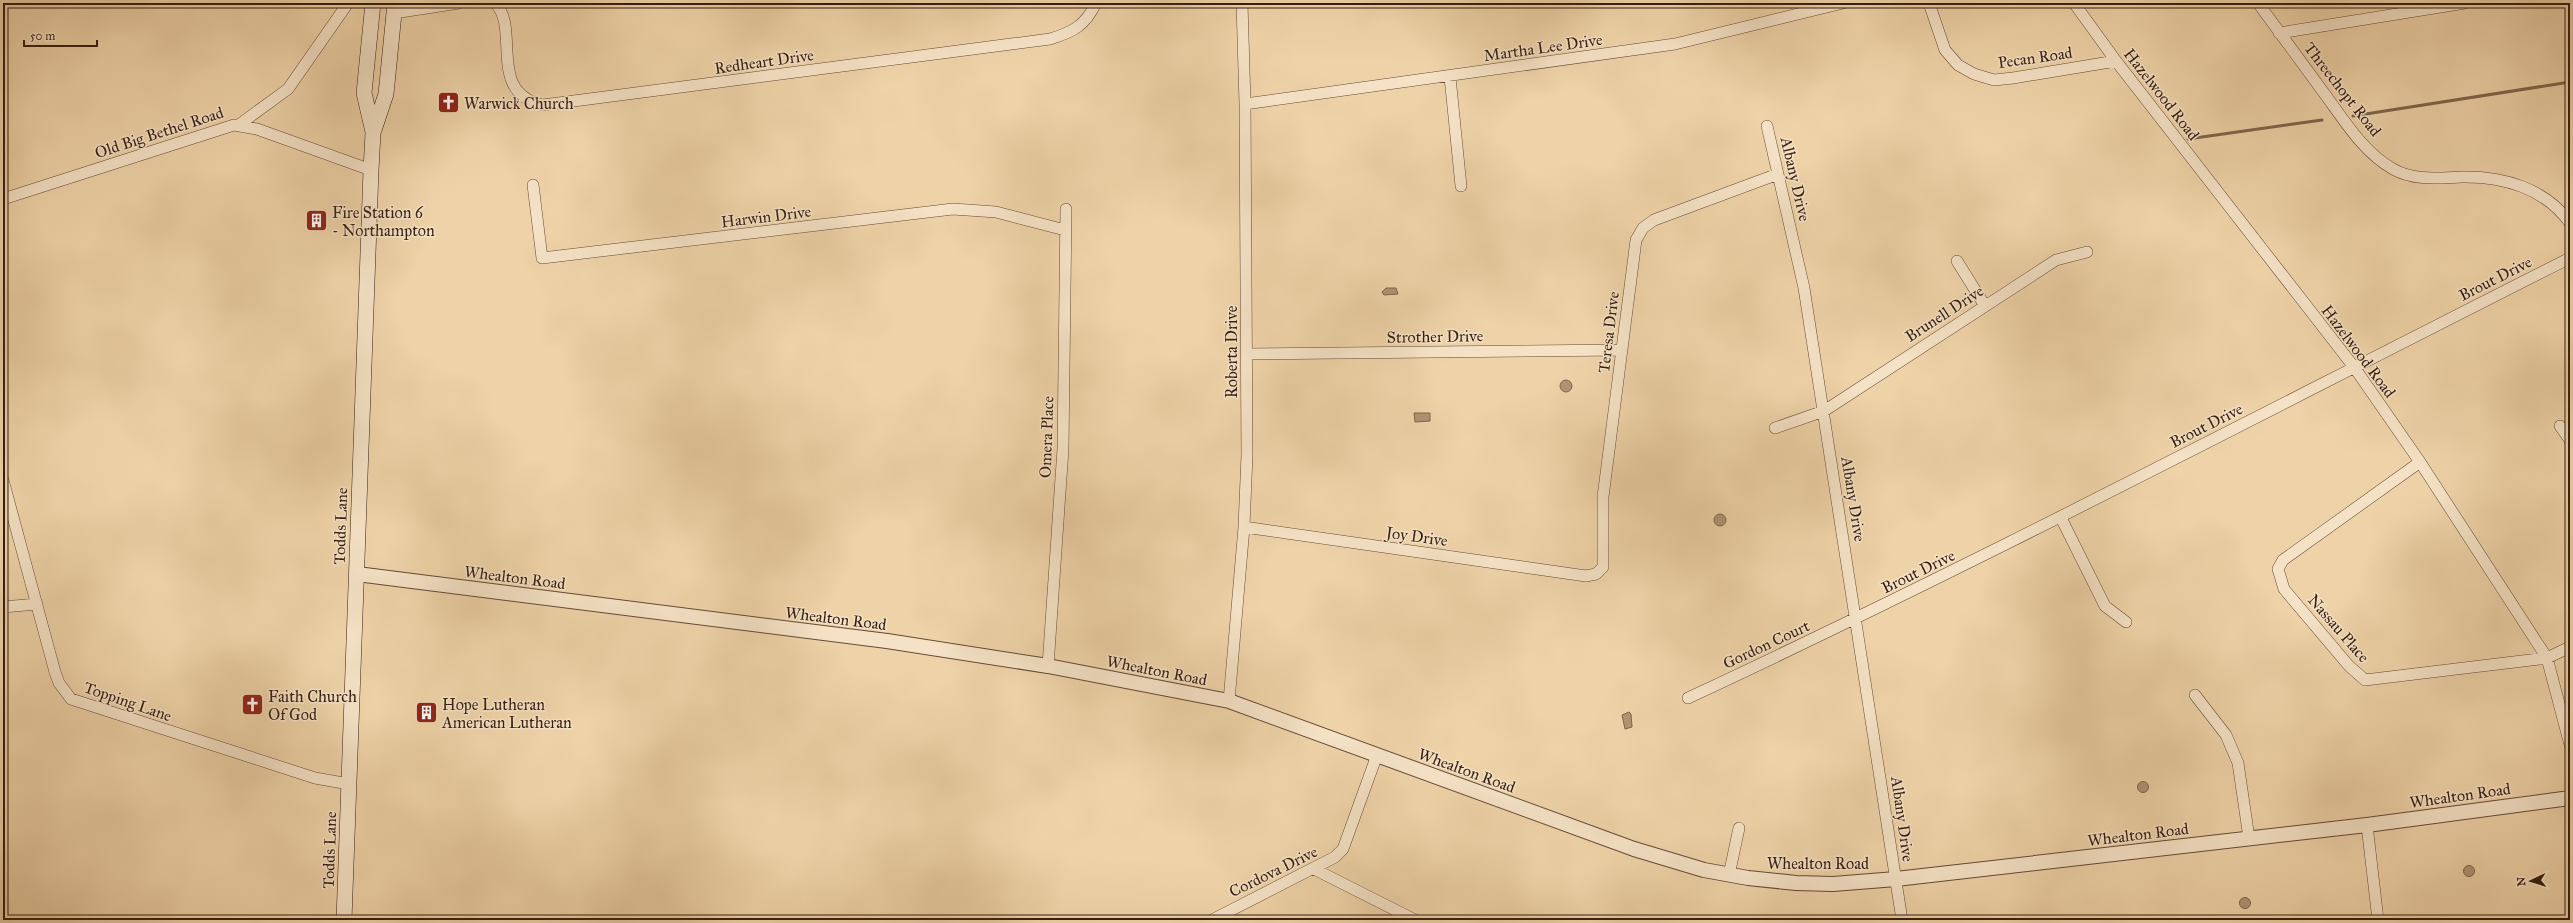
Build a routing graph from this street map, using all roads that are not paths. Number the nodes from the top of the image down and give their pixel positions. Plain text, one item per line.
1 (348, 3) edge
2 (373, 3) edge
3 (459, 3) edge
4 (494, 3) edge
5 (1096, 3) edge
6 (1242, 3) edge
7 (1842, 3) edge
8 (1929, 3) edge
9 (2074, 3) edge
10 (2258, 3) edge
11 (2465, 3) edge
12 (395, 8) edge
13 (2280, 33) junction
14 (2116, 61) junction
15 (1450, 77) junction
16 (1245, 104) junction
17 (240, 124) junction
18 (1767, 126) dead end
19 (373, 133) junction
20 (371, 170) junction
21 (1778, 174) junction
22 (533, 185) dead end
23 (1461, 186) dead end
24 (3, 199) edge
25 (1066, 209) dead end
26 (2570, 223) edge
27 (1065, 230) junction
28 (2087, 252) dead end
29 (2570, 258) edge
30 (1957, 261) dead end
31 (1985, 306) junction
32 (1622, 350) junction
33 (1248, 354) junction
34 (2354, 367) junction
35 (1824, 412) junction
36 (2560, 426) dead end
37 (1775, 428) dead end
38 (2570, 440) edge
39 (2420, 462) junction
40 (3, 480) edge
41 (2061, 518) junction
42 (1244, 527) junction
43 (356, 574) junction
44 (1586, 576) joint
45 (38, 604) junction
46 (3, 607) edge
47 (1857, 619) junction
48 (2126, 622) dead end
49 (2570, 647) edge
50 (2547, 658) junction
51 (1048, 666) junction
52 (2195, 695) dead end
53 (1688, 698) dead end
54 (1229, 701) junction
55 (2570, 745) edge
56 (1377, 756) junction
57 (349, 784) junction
58 (2570, 798) edge
59 (2367, 825) junction
60 (1739, 828) dead end
61 (2249, 838) junction
62 (1314, 869) junction
63 (1729, 875) junction
64 (1896, 879) junction
65 (344, 920) edge
66 (1212, 920) edge
67 (1415, 920) edge
68 (1902, 920) edge
69 (2378, 920) edge

1 - 17 street
2 - 19 main road, Todds Lane
3 - 12 street
4 - 5 street, Redheart Drive
6 - 16 street, Roberta Drive
7 - 15 street, Martha Lee Drive
8 - 14 street, Pecan Road
9 - 14 street, Hazelwood Road
10 - 13 street, Threechopt Road
11 - 13 street
12 - 19 main road, Todds Lane
13 - 26 street, Threechopt Road
14 - 34 street, Hazelwood Road
15 - 16 street, Martha Lee Drive
15 - 23 street
16 - 33 street, Roberta Drive
17 - 20 street, Old Big Bethel Road
17 - 24 street, Old Big Bethel Road
18 - 21 street, Albany Drive
19 - 20 main road, Todds Lane
20 - 43 main road, Todds Lane
21 - 32 street, Teresa Drive
21 - 35 street, Albany Drive
22 - 27 street, Harwin Drive
25 - 27 street, Omera Place
27 - 51 street, Omera Place
28 - 31 street, Brunell Drive
29 - 34 street, Brout Drive
30 - 31 street
31 - 35 street, Brunell Drive
32 - 33 street, Strother Drive
32 - 44 street, Teresa Drive
33 - 42 street, Roberta Drive
34 - 39 street, Hazelwood Road
34 - 41 street, Brout Drive
35 - 37 street, Brunell Drive
35 - 47 street, Albany Drive
36 - 38 street
39 - 50 street, Hazelwood Road
39 - 50 street, Nassau Place
40 - 45 street, Topping Lane
41 - 47 street, Brout Drive
41 - 48 street
42 - 44 street, Joy Drive
42 - 54 street, Roberta Drive
43 - 51 street, Whealton Road
43 - 57 main road, Todds Lane
45 - 46 street
45 - 57 street, Topping Lane
47 - 53 street, Gordon Court
47 - 64 street, Albany Drive
49 - 50 street, Nassau Place
50 - 55 street, Hazelwood Road
51 - 54 street, Whealton Road
52 - 61 street
54 - 56 street, Whealton Road
56 - 62 street, Cordova Drive
56 - 63 street, Whealton Road
57 - 65 main road, Todds Lane
58 - 59 street, Whealton Road
59 - 61 street, Whealton Road
59 - 69 street
60 - 63 street
61 - 64 street, Whealton Road
62 - 66 street, Cordova Drive
62 - 67 street
63 - 64 street, Whealton Road
64 - 68 street, Albany Drive

